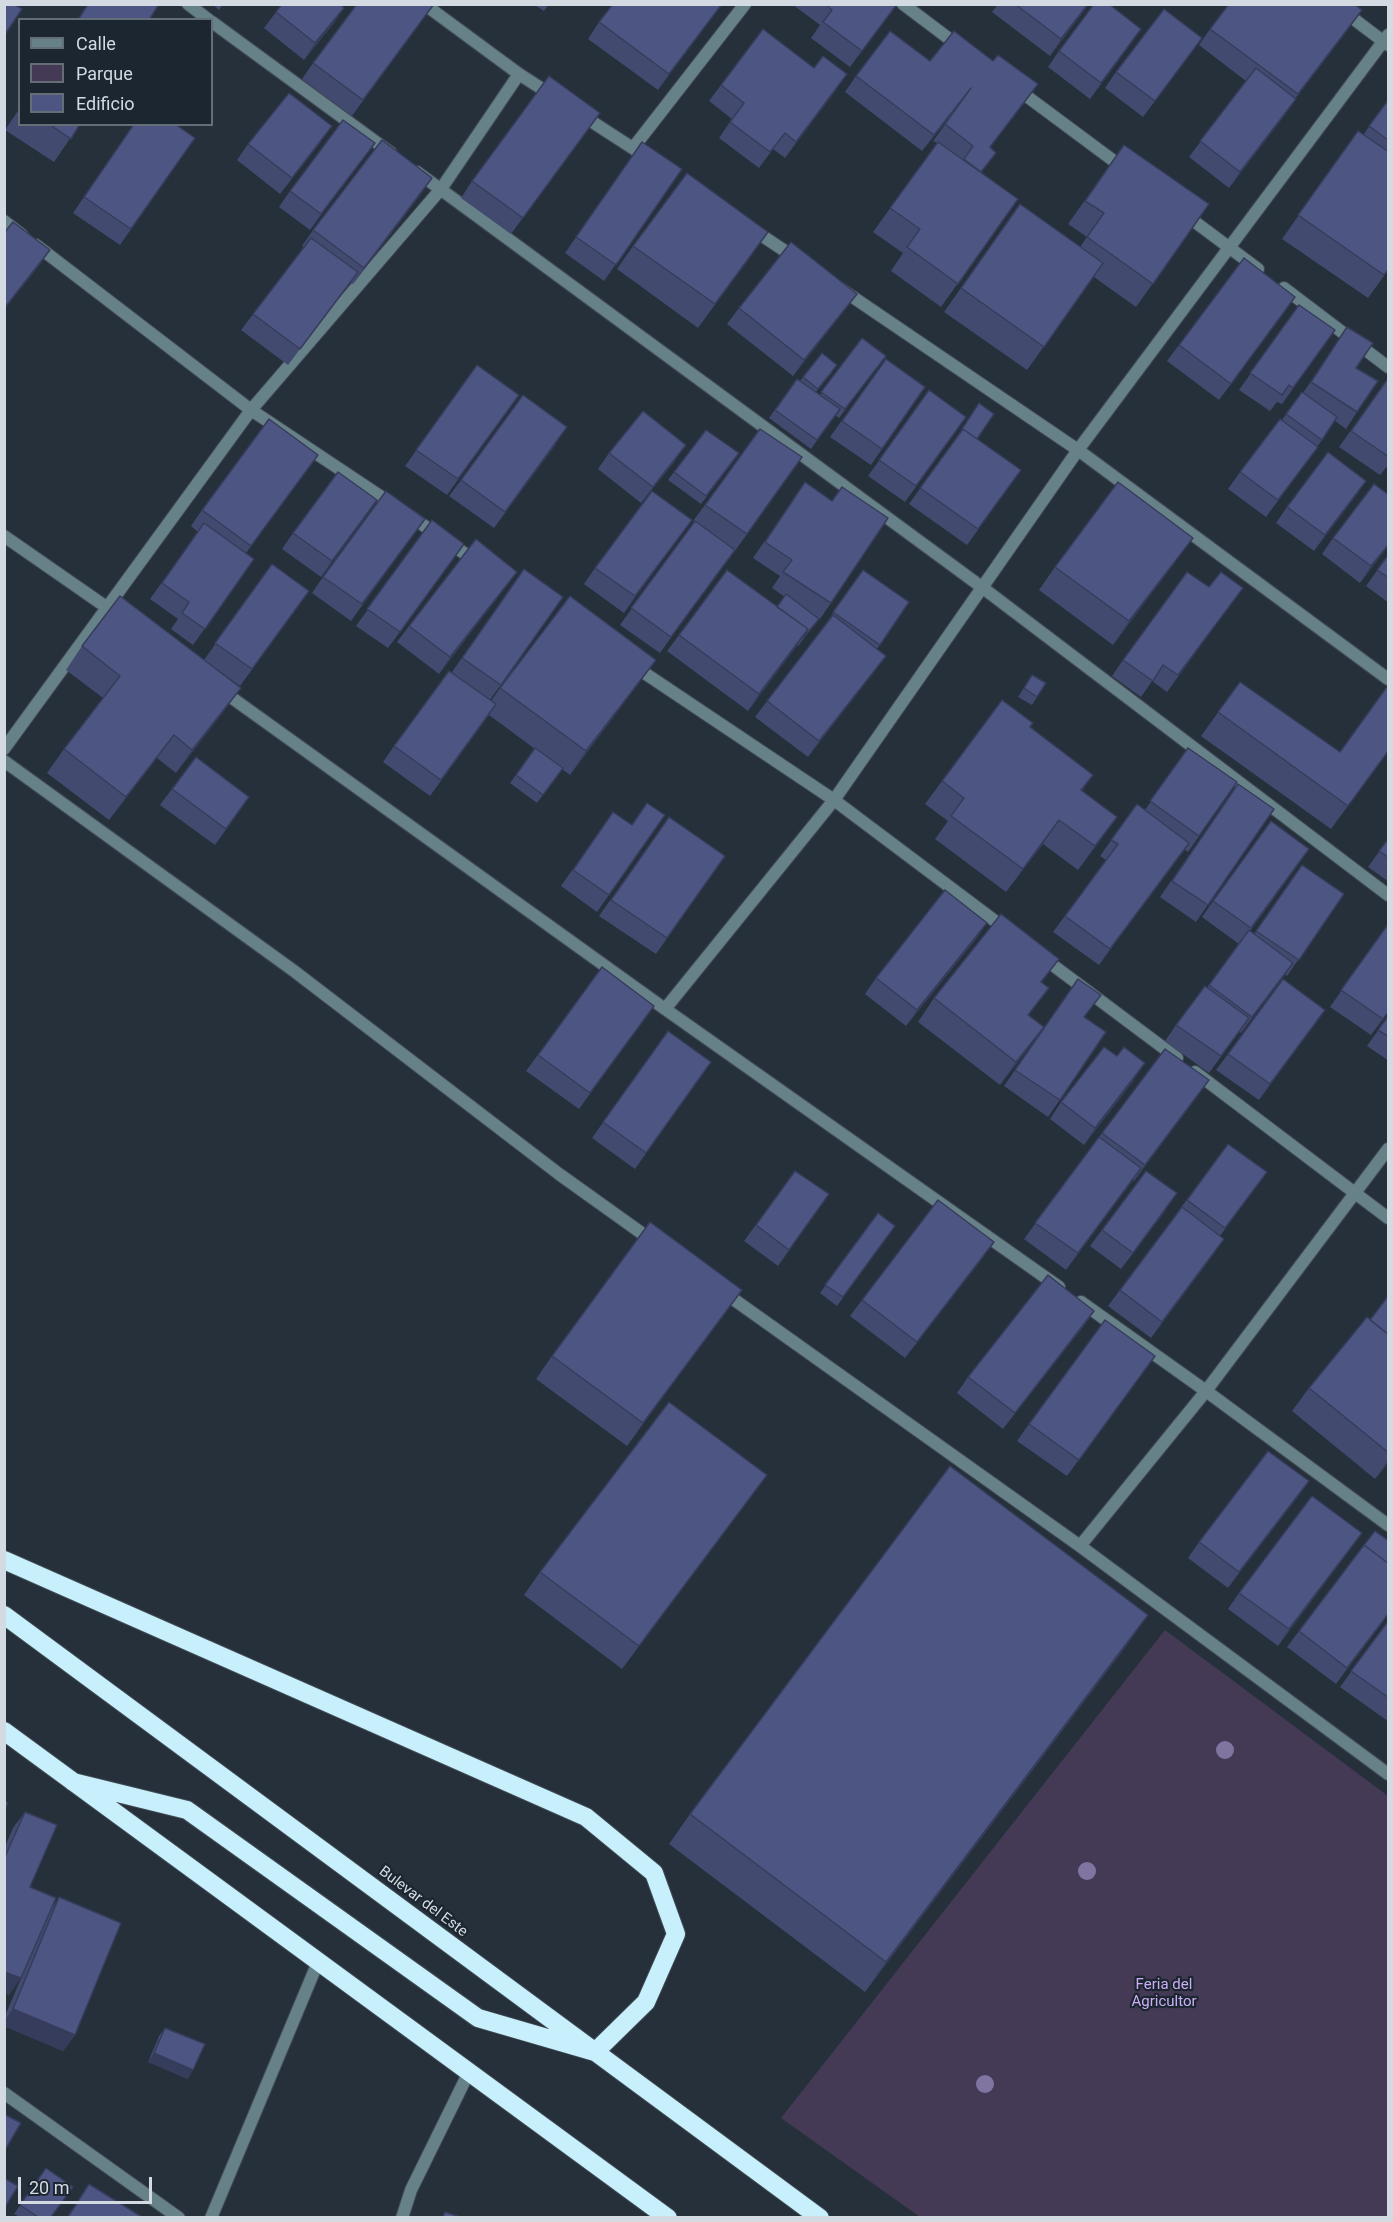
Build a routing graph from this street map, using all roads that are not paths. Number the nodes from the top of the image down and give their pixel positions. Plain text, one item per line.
1 (188, 4) edge
2 (424, 4) edge
3 (745, 4) edge
4 (903, 4) edge
5 (1334, 4) edge
6 (206, 18) edge
7 (213, 23) edge
8 (1387, 41) edge
9 (970, 54) edge
10 (519, 74) junction
11 (1009, 83) edge
12 (633, 148) junction
13 (663, 168) edge
14 (1133, 176) edge
15 (441, 189) junction
16 (1172, 204) edge
17 (4, 221) edge
18 (742, 222) edge
19 (1229, 247) junction
20 (811, 269) edge
21 (831, 282) edge
22 (1389, 367) edge
23 (251, 410) junction
24 (1078, 450) junction
25 (4, 536) edge
26 (488, 569) edge
27 (983, 588) junction
28 (106, 607) junction
29 (135, 628) edge
30 (627, 661) edge
31 (1389, 679) edge
32 (212, 683) edge
33 (4, 749) edge
34 (4, 761) edge
35 (834, 800) junction
36 (1389, 895) edge
37 (1014, 936) edge
38 (1033, 950) edge
39 (665, 1009) junction
40 (1389, 1149) edge
41 (1356, 1193) junction
42 (1389, 1218) edge
43 (665, 1250) edge
44 (713, 1284) edge
45 (1206, 1391) junction
46 (1389, 1525) edge
47 (1080, 1546) junction
48 (4, 1560) edge
49 (4, 1615) edge
50 (4, 1731) edge
51 (1389, 1774) edge
52 (73, 1782) junction
53 (318, 1962) junction
54 (595, 2052) junction
55 (469, 2072) junction
56 (4, 2093) edge
57 (179, 2217) edge
58 (211, 2217) edge
59 (402, 2217) edge
60 (668, 2217) edge
61 (820, 2217) edge

1 - 6 street
2 - 10 street
3 - 12 street
4 - 9 street
5 - 8 street
7 - 15 street
8 - 19 street
10 - 12 street
10 - 15 street
11 - 14 street
12 - 13 street
15 - 23 street
15 - 27 street
16 - 19 street
17 - 23 street
18 - 20 street
19 - 22 street
19 - 24 street
21 - 24 street
23 - 26 street
23 - 28 street
24 - 27 street
24 - 31 street
25 - 28 street
27 - 35 street
27 - 36 street
28 - 29 street
28 - 33 street
30 - 35 street
32 - 39 street
34 - 43 street
35 - 37 street
35 - 39 street
38 - 41 street
39 - 45 street
40 - 41 street
41 - 42 street
41 - 45 street
44 - 47 street
45 - 46 street
45 - 47 street
47 - 51 street
48 - 54 highway
49 - 54 highway, Bulevar del Este
50 - 52 highway
52 - 53 highway
52 - 54 highway
53 - 55 highway
53 - 58 street
54 - 61 highway, Bulevar del Este
55 - 59 street
55 - 60 highway
56 - 57 street

